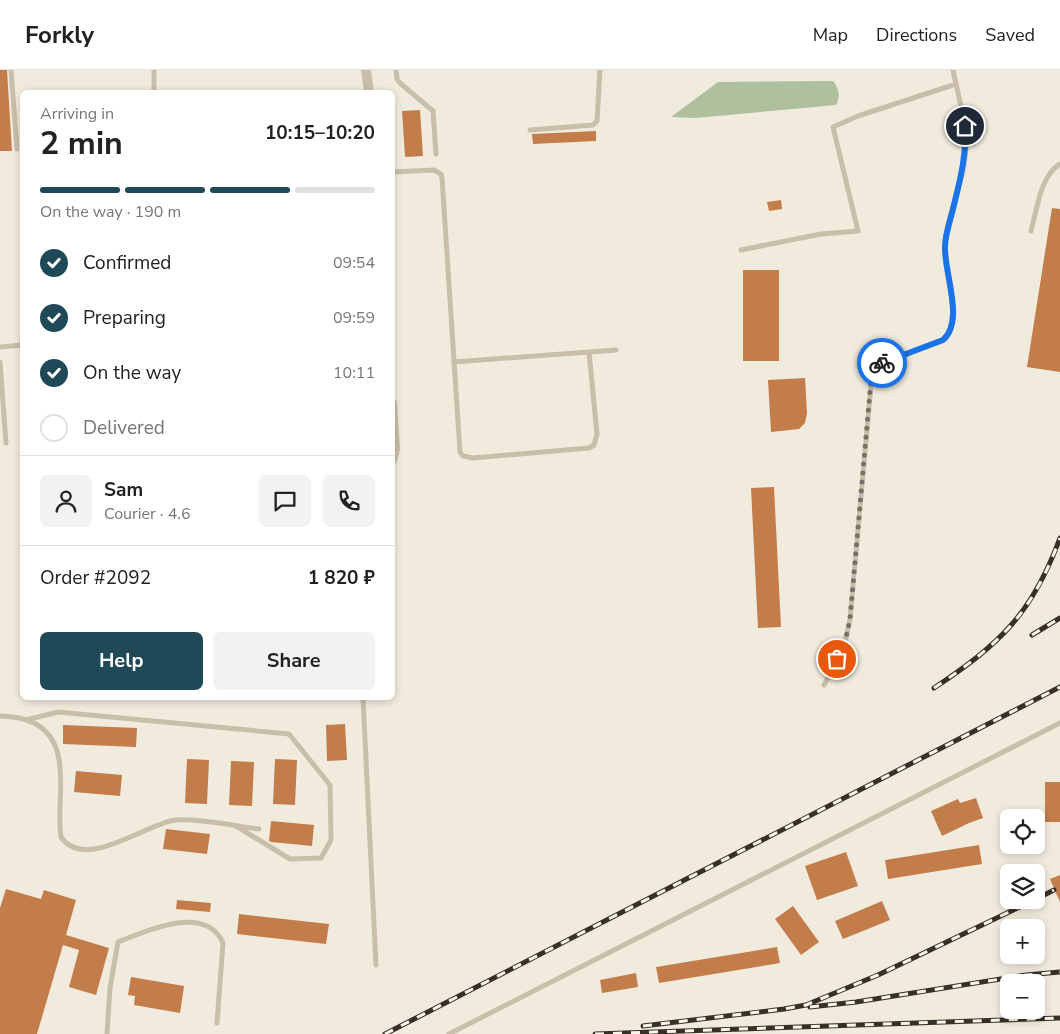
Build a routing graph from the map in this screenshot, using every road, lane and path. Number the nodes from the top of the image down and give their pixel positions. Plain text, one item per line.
1 (11, 70) edge
2 (154, 70) edge
3 (366, 70) edge
4 (396, 70) edge
5 (600, 70) edge
6 (953, 70) edge
7 (956, 84) junction
8 (154, 90) edge
9 (369, 90) edge
10 (530, 130) dead end
11 (17, 150) dead end
12 (436, 154) dead end
13 (1060, 164) edge
14 (395, 172) edge
15 (1031, 231) dead end
16 (740, 250) dead end
17 (20, 345) edge
18 (0, 346) edge
19 (616, 350) dead end
20 (589, 352) junction
21 (0, 362) edge
22 (454, 362) junction
23 (6, 443) dead end
24 (824, 685) dead end
25 (363, 700) edge
26 (0, 716) edge
27 (26, 720) junction
28 (1060, 722) edge
29 (236, 826) junction
30 (259, 829) dead end
31 (376, 965) dead end
32 (217, 1023) dead end
33 (107, 1034) edge
34 (449, 1034) edge

1 - 11 lane
2 - 8 lane
3 - 9 street
4 - 12 lane
5 - 10 lane
6 - 7 lane
7 - 16 lane
7 - 24 lane
13 - 15 lane
14 - 22 lane
17 - 18 lane
19 - 20 lane
20 - 22 lane
20 - 22 lane
21 - 23 lane
25 - 31 lane
26 - 27 lane
27 - 29 lane
27 - 29 lane
28 - 34 lane
29 - 30 lane
32 - 33 lane

